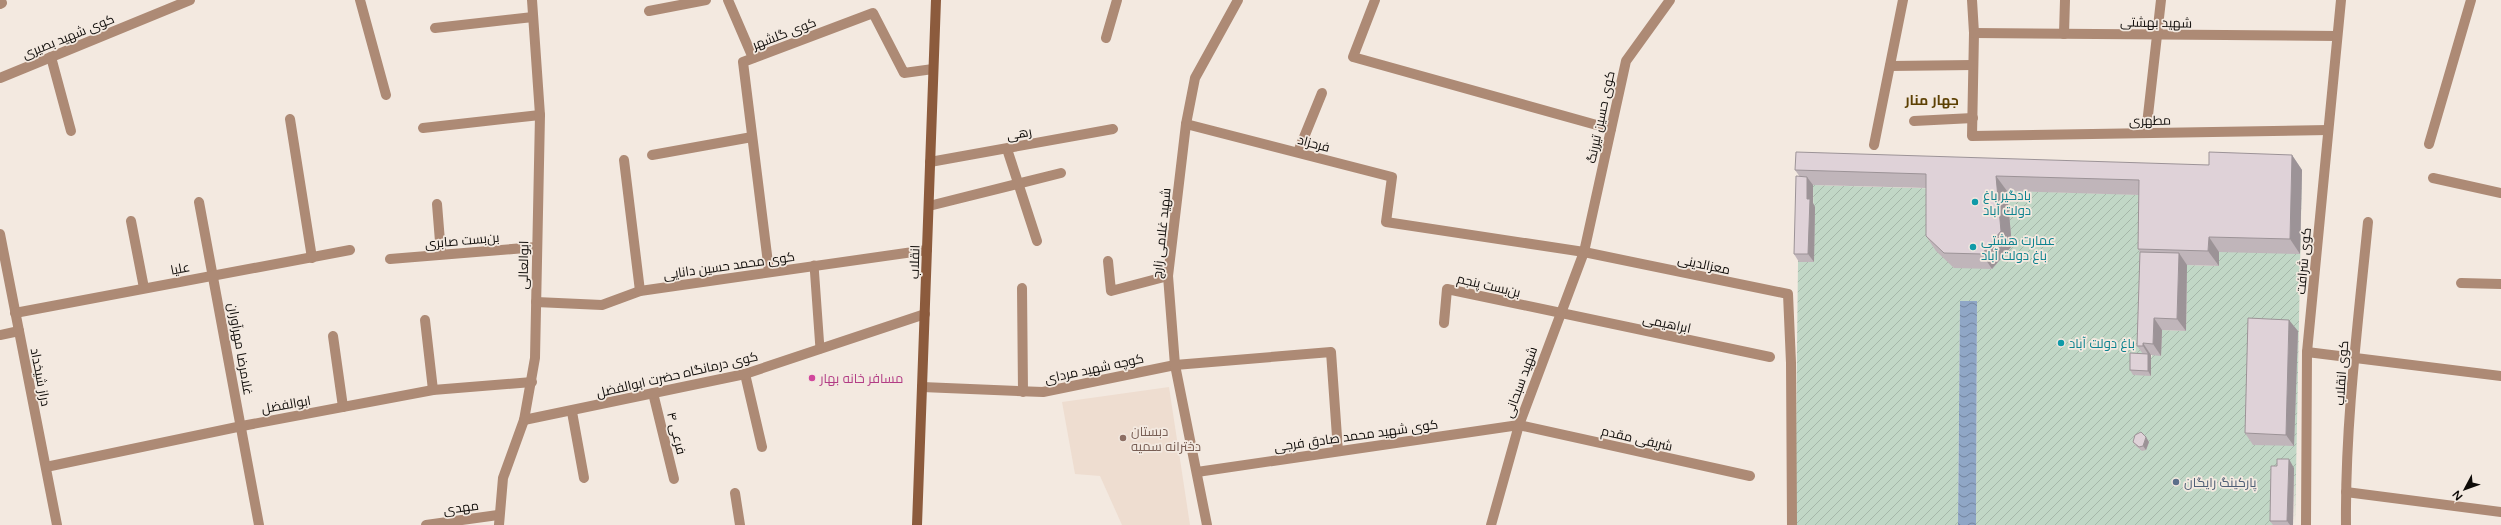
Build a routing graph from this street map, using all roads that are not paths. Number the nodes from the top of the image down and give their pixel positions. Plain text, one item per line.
1 (190, 0) edge
2 (360, 0) edge
3 (532, 0) edge
4 (706, 0) edge
5 (728, 0) edge
6 (936, 0) edge
7 (1117, 0) edge
8 (1238, 0) edge
9 (1375, 0) edge
10 (1670, 0) edge
11 (1903, 0) edge
12 (1972, 0) edge
13 (2065, 0) edge
14 (2161, 0) edge
15 (2341, 0) edge
16 (2471, 0) edge
17 (649, 11) dead end
18 (534, 17) junction
19 (435, 28) dead end
20 (1974, 33) junction
21 (2064, 34) junction
22 (2156, 36) junction
23 (2337, 36) junction
24 (1106, 38) dead end
25 (50, 57) junction
26 (753, 58) junction
27 (1974, 65) junction
28 (1890, 66) junction
29 (934, 69) junction
30 (0, 78) edge
31 (1322, 93) dead end
32 (386, 95) dead end
33 (540, 115) junction
34 (1973, 118) junction
35 (290, 119) dead end
36 (1914, 121) dead end
37 (1186, 124) junction
38 (423, 128) dead end
39 (1113, 129) dead end
40 (1611, 129) junction
41 (2328, 130) junction
42 (71, 131) dead end
43 (2146, 133) junction
44 (752, 137) junction
45 (2429, 144) dead end
46 (1874, 145) dead end
47 (1007, 149) junction
48 (1298, 152) junction
49 (652, 155) dead end
50 (624, 160) dead end
51 (930, 162) junction
52 (1061, 173) dead end
53 (2433, 178) dead end
54 (1018, 184) junction
55 (2501, 193) edge
56 (200, 202) dead end
57 (437, 204) dead end
58 (929, 206) junction
59 (131, 221) dead end
60 (1386, 222) joint
61 (2368, 222) dead end
62 (0, 234) edge
63 (1037, 241) dead end
64 (537, 247) junction
65 (350, 250) dead end
66 (927, 250) junction
67 (1584, 252) junction
68 (441, 254) junction
69 (312, 258) junction
70 (390, 259) dead end
71 (1108, 261) dead end
72 (814, 265) junction
73 (769, 271) junction
74 (214, 274) junction
75 (1168, 276) junction
76 (2461, 283) dead end
77 (2501, 284) edge
78 (144, 288) junction
79 (1022, 288) dead end
80 (640, 291) junction
81 (536, 302) junction
82 (15, 313) junction
83 (925, 314) junction
84 (1559, 314) junction
85 (425, 320) dead end
86 (1444, 323) dead end
87 (19, 331) junction
88 (0, 335) edge
89 (333, 336) dead end
90 (820, 349) junction
91 (2307, 352) junction
92 (1770, 357) dead end
93 (2355, 357) junction
94 (1175, 365) junction
95 (745, 374) junction
96 (2501, 376) edge
97 (532, 382) junction
98 (922, 387) junction
99 (434, 390) junction
100 (1023, 392) junction
101 (654, 393) junction
102 (343, 407) junction
103 (572, 412) junction
104 (524, 420) junction
105 (1519, 425) junction
106 (242, 426) junction
107 (762, 447) dead end
108 (1338, 451) junction
109 (46, 467) junction
110 (1197, 472) junction
111 (1750, 476) dead end
112 (584, 478) dead end
113 (674, 479) dead end
114 (2346, 492) junction
115 (735, 493) dead end
116 (2501, 512) edge
117 (499, 520) edge
118 (57, 525) edge
119 (259, 525) edge
120 (426, 525) edge
121 (740, 525) edge
122 (917, 525) edge
123 (1208, 525) edge
124 (1491, 525) edge
125 (1792, 525) edge
126 (2306, 525) edge
127 (2346, 525) edge

1 - 25 street, کوی شهید بصیری
2 - 32 street
3 - 18 street, ابوالعالی
4 - 17 street
5 - 26 street
6 - 29 main road, انقلاب
7 - 24 street
8 - 37 street, شهید غلامی زارچ
9 - 40 street
10 - 40 street, کوی حسین تیررنگ
11 - 28 street
12 - 20 street
13 - 21 street
14 - 22 street
15 - 23 street, کوی شرافت
16 - 45 street
18 - 19 street
18 - 33 street, ابوالعالی
20 - 21 street, شهید بهشتی
20 - 27 street
21 - 22 street, شهید بهشتی
22 - 23 street, شهید بهشتی
22 - 43 street
23 - 41 street, کوی شرافت
25 - 30 street, کوی شهید بصیری
25 - 42 street
26 - 29 street, کوی گلشهر
26 - 44 street, کوی گلشهر
27 - 28 street
27 - 34 street
28 - 46 street
29 - 51 main road, انقلاب
31 - 48 street
33 - 38 street
33 - 64 street, ابوالعالی
34 - 36 street
34 - 43 street, مطهری
35 - 69 street
37 - 48 street, فرحزاد
37 - 75 street, شهید غلامی زارچ
39 - 47 street, رهی
40 - 67 street, کوی حسین تیررنگ
41 - 43 street, مطهری
41 - 91 street, کوی شرافت
44 - 49 street
44 - 73 street, کوی گلشهر
47 - 51 street, رهی
47 - 54 street
48 - 60 street, فرحزاد
50 - 80 street
51 - 58 main road, انقلاب
52 - 54 street
53 - 55 street
54 - 58 street
54 - 63 street
56 - 74 street, غلامرضا مهرآوران
57 - 68 street
58 - 66 main road, انقلاب
59 - 78 street
60 - 67 street, معزالدینی
61 - 93 street, کوی انقلاب
62 - 82 street, دراز شیخداد
64 - 68 street, بن‌بست صابری
64 - 81 street, ابوالعالی
65 - 69 street, علیا
66 - 72 street, کوی محمد حسین دانایی
66 - 83 main road, انقلاب
67 - 84 street, شهید سبحانی
67 - 125 street, معزالدینی
68 - 70 street, بن‌بست صابری
69 - 74 street, علیا
71 - 75 street
72 - 73 street, کوی محمد حسین دانایی
72 - 90 lane
73 - 80 street, کوی محمد حسین دانایی
74 - 78 street, علیا
74 - 106 street, غلامرضا مهرآوران
75 - 94 street, شهید غلامی زارچ
76 - 77 street
78 - 82 street, علیا
79 - 100 street
80 - 81 street, کوی محمد حسین دانایی
81 - 97 street, ابوالعالی
82 - 87 street, دراز شیخداد
83 - 90 street, کوی درمانگاه حضرت ابوالفضل
83 - 98 main road, انقلاب
84 - 86 street, بن‌بست پنجم
84 - 92 street, ابراهیمی
84 - 105 street, شهید سبحانی
85 - 99 street
87 - 88 street
87 - 109 street, دراز شیخداد
89 - 102 street
90 - 95 street, کوی درمانگاه حضرت ابوالفضل
91 - 93 street
91 - 126 street, کوی شرافت
93 - 96 street
93 - 114 street, کوی انقلاب
94 - 100 street, کوچه شهید مردای
94 - 108 street, کوچه شهید مردای
94 - 110 street, شهید غلامی زارچ
95 - 101 street, کوی درمانگاه حضرت ابوالفضل
95 - 107 street
97 - 99 street, ابوالفضل
97 - 104 street, ابوالعالی
98 - 100 street, کوچه شهید مردای
98 - 122 main road, انقلاب
99 - 102 street, ابوالفضل
101 - 103 street, کوی درمانگاه حضرت ابوالفضل
101 - 113 street, فرعی ۴
102 - 106 street, ابوالفضل
103 - 104 street, کوی درمانگاه حضرت ابوالفضل
103 - 112 street
104 - 117 street, ابوالعالی
105 - 108 street, کوی شهید محمد صادق فرجی
105 - 111 street, شریفی مقدم
105 - 124 street, شهید سبحانی
106 - 109 street, ابوالفضل
106 - 119 street, غلامرضا مهرآوران
108 - 110 street, کوی شهید محمد صادق فرجی
109 - 118 street, دراز شیخداد
110 - 123 street, شهید غلامی زارچ
114 - 116 street
114 - 127 street, کوی انقلاب
115 - 121 street
117 - 120 street, مهدی

